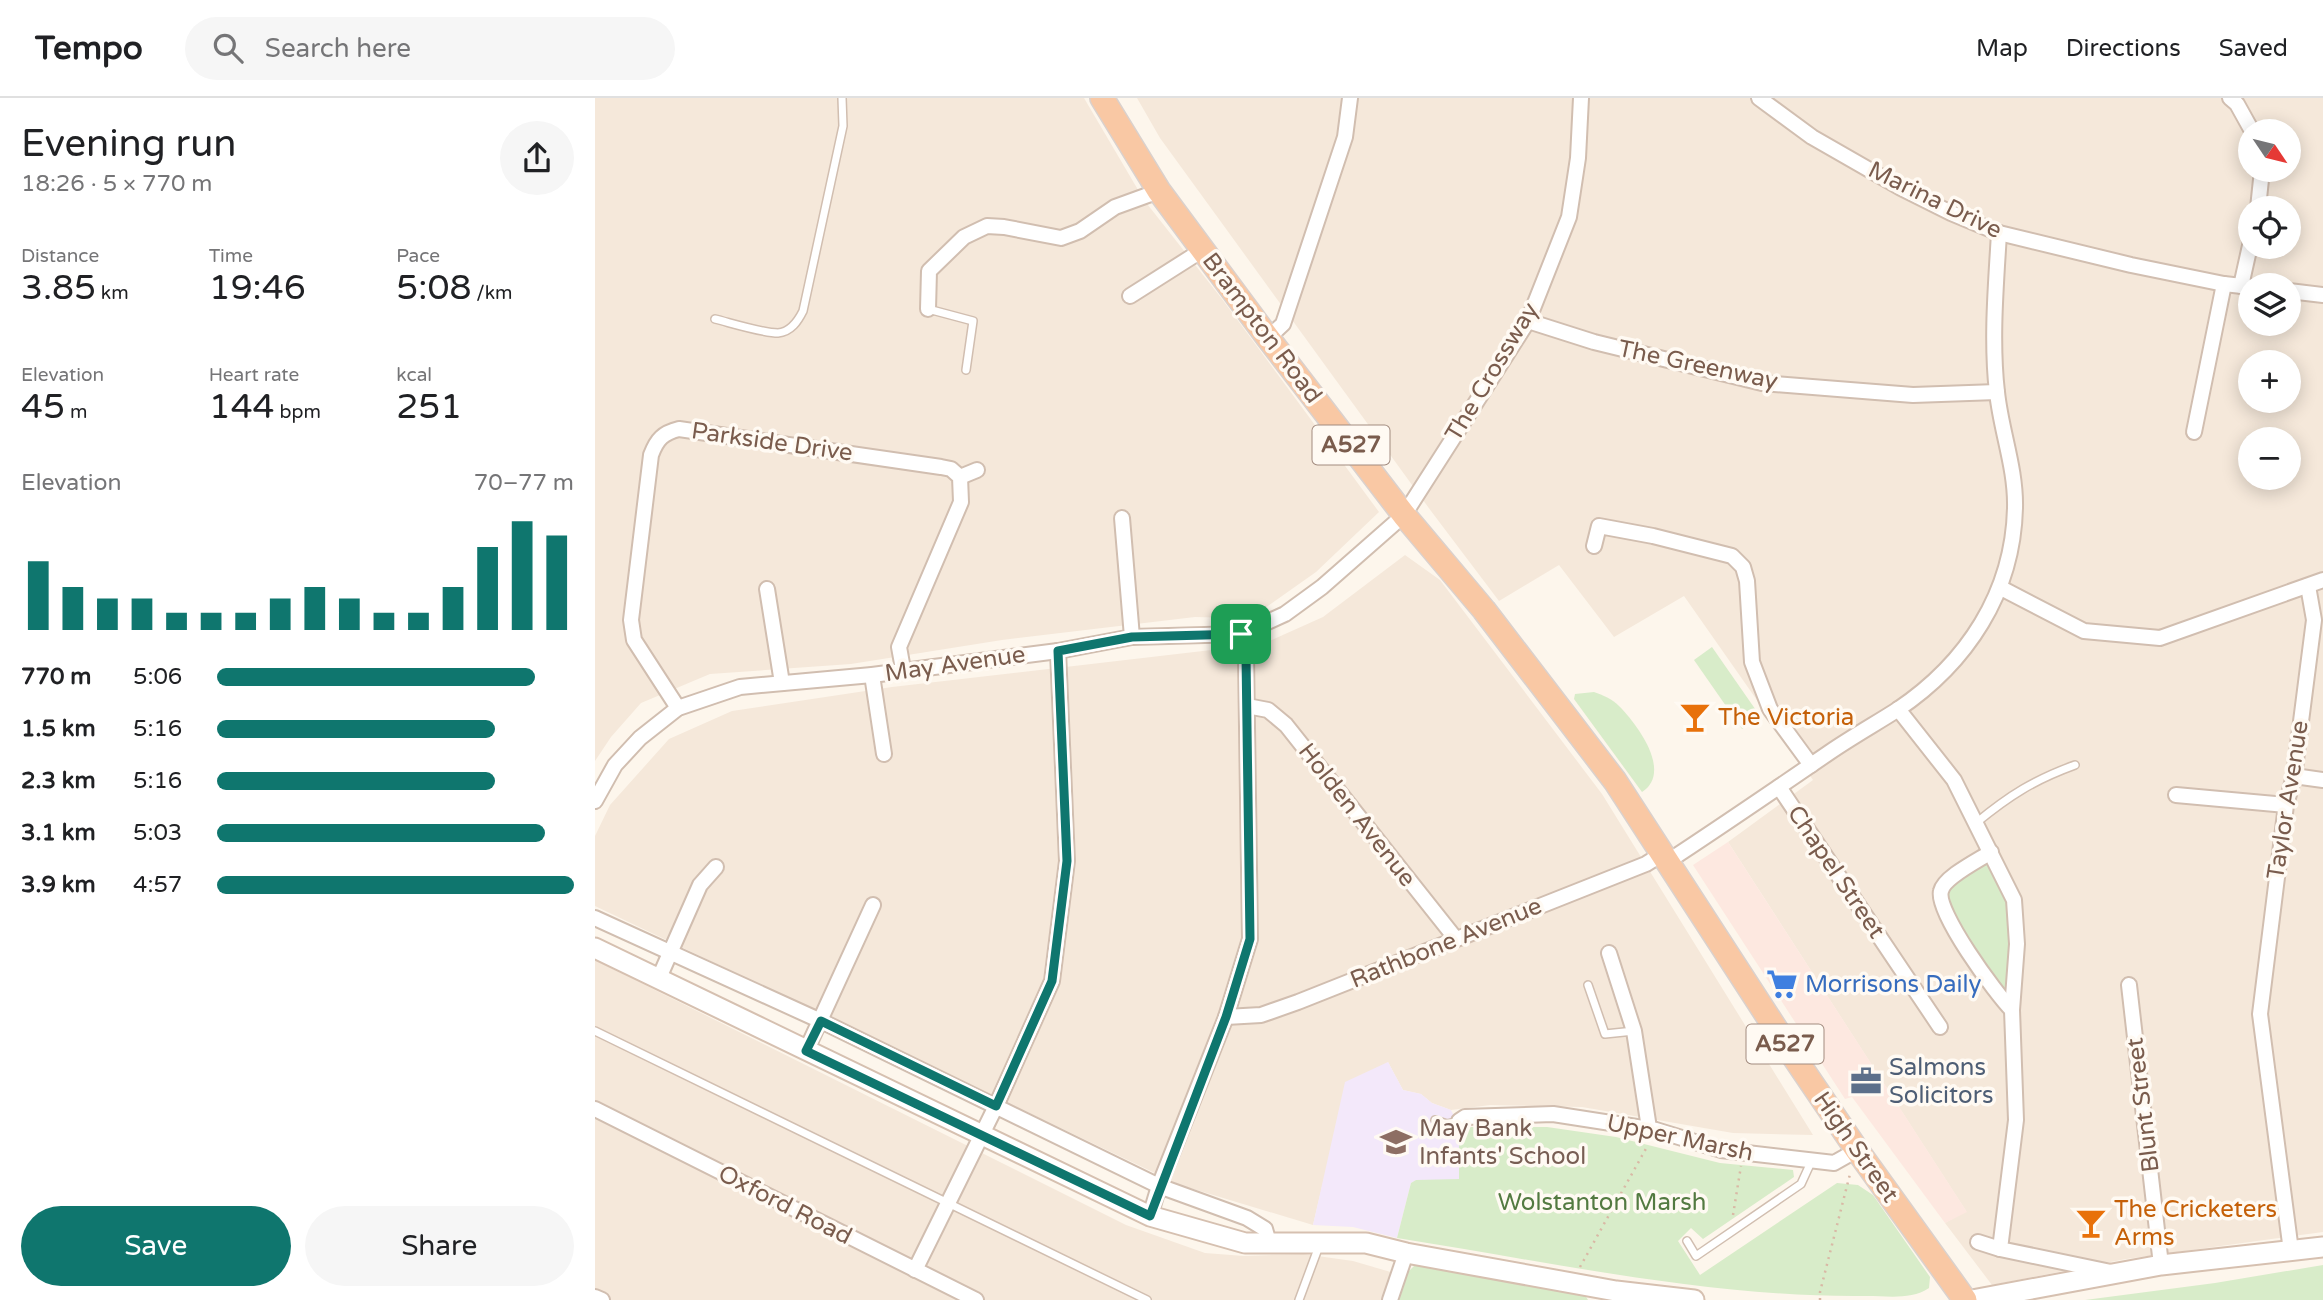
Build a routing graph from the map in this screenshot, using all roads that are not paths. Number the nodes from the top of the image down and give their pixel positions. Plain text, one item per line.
1 (842, 98) edge
2 (1102, 98) edge
3 (1350, 98) edge
4 (1581, 98) edge
5 (1759, 98) edge
6 (2230, 98) edge
7 (2245, 119) edge
8 (1160, 191) junction
9 (1999, 233) junction
10 (1204, 250) junction
11 (2224, 284) junction
12 (2238, 286) edge
13 (2301, 292) edge
14 (2323, 295) edge
15 (1130, 296) dead end
16 (927, 309) joint
17 (715, 320) dead end
18 (1528, 321) junction
19 (1268, 338) junction
20 (966, 370) dead end
21 (1997, 392) junction
22 (2194, 432) dead end
23 (977, 470) dead end
24 (960, 477) junction
25 (1404, 515) junction
26 (1122, 519) dead end
27 (1594, 546) dead end
28 (2323, 580) edge
29 (2308, 586) junction
30 (2001, 588) junction
31 (767, 589) dead end
32 (1241, 634) junction
33 (1132, 637) junction
34 (1058, 651) junction
35 (903, 669) junction
36 (872, 675) junction
37 (782, 683) junction
38 (1247, 706) junction
39 (678, 708) junction
40 (1898, 709) junction
41 (884, 754) dead end
42 (1811, 765) junction
43 (2075, 765) dead end
44 (2294, 776) junction
45 (2323, 780) edge
46 (1615, 781) joint
47 (1783, 785) junction
48 (2176, 795) dead end
49 (595, 801) edge
50 (2286, 805) junction
51 (1976, 823) junction
52 (1991, 852) junction
53 (1664, 858) junction
54 (716, 867) dead end
55 (873, 905) dead end
56 (595, 918) edge
57 (1456, 939) junction
58 (595, 948) edge
59 (670, 951) junction
60 (1609, 953) dead end
61 (659, 978) junction
62 (1588, 985) dead end
63 (2129, 985) dead end
64 (2011, 1010) junction
65 (1226, 1017) junction
66 (821, 1021) junction
67 (1940, 1027) dead end
68 (595, 1031) edge
69 (1634, 1031) junction
70 (806, 1051) junction
71 (996, 1106) junction
72 (595, 1109) edge
73 (1435, 1120) dead end
74 (1459, 1121) joint
75 (1653, 1129) junction
76 (982, 1134) junction
77 (1857, 1150) junction
78 (1811, 1160) junction
79 (1159, 1186) junction
80 (947, 1203) junction
81 (1150, 1216) junction
82 (1687, 1241) dead end
83 (1269, 1242) junction
84 (1321, 1242) junction
85 (1978, 1242) dead end
86 (2323, 1247) edge
87 (2000, 1249) junction
88 (2291, 1251) junction
89 (1406, 1253) junction
90 (2161, 1265) junction
91 (915, 1270) junction
92 (2117, 1273) junction
93 (949, 1294) edge
94 (1614, 1296) edge
95 (595, 1297) edge
96 (602, 1300) edge
97 (976, 1300) edge
98 (1147, 1300) edge
99 (1299, 1300) edge
100 (1390, 1300) edge
101 (1694, 1300) edge
102 (1965, 1300) edge
103 (1972, 1300) edge

1 - 17 lane
2 - 8 highway, Brampton Road / A527
3 - 19 street
4 - 18 street, The Crossway
5 - 9 street, Marina Drive
6 - 7 street
8 - 10 highway, Brampton Road / A527
8 - 16 street
9 - 11 street, Marina Drive
9 - 21 street, Rathbone Avenue
10 - 15 street
10 - 19 highway, Brampton Road / A527
11 - 12 street, Marina Drive
11 - 22 street
13 - 14 street
16 - 20 lane
18 - 21 street, The Greenway
18 - 25 street, The Crossway
19 - 25 highway, Brampton Road / A527
21 - 30 street, Rathbone Avenue
23 - 24 street
24 - 35 street
24 - 39 street, Parkside Drive
25 - 32 street, May Avenue
25 - 46 highway, Brampton Road / A527
26 - 33 street
27 - 42 street
28 - 29 street
29 - 30 street
29 - 44 street, Taylor Avenue
30 - 40 street, Rathbone Avenue
31 - 37 street
32 - 33 street, May Avenue
32 - 38 street
33 - 34 street, May Avenue
34 - 35 street, May Avenue
34 - 71 street
35 - 36 street, May Avenue
36 - 37 street, May Avenue
36 - 41 street
37 - 39 street, May Avenue
38 - 57 street, Holden Avenue
38 - 65 street
39 - 49 street, May Avenue
40 - 42 street, Rathbone Avenue
40 - 51 street
42 - 47 street, Rathbone Avenue
43 - 51 lane
44 - 45 street
44 - 50 street, Taylor Avenue
46 - 53 highway, High Street / A527
47 - 53 street, Rathbone Avenue
47 - 67 street, Chapel Street
48 - 50 street
50 - 88 street, Taylor Avenue
51 - 52 street
52 - 64 street
52 - 64 street
53 - 57 street, Rathbone Avenue
53 - 77 highway, High Street / A527
54 - 59 street
55 - 66 street
56 - 59 street
57 - 65 street, Rathbone Avenue
58 - 61 main road
59 - 61 street
59 - 66 street
60 - 69 street
61 - 70 main road
62 - 69 lane
63 - 90 street, Blunt Street
64 - 87 street
65 - 79 street
66 - 70 street
66 - 71 street
68 - 80 lane
69 - 75 street
70 - 76 main road
71 - 76 street
71 - 79 street
72 - 91 street, Oxford Road
73 - 74 lane
74 - 75 street, Upper Marsh
75 - 78 street, Upper Marsh
76 - 80 street
76 - 81 main road
77 - 78 street, Upper Marsh
77 - 102 highway, High Street / A527
78 - 82 lane
79 - 81 street
79 - 83 street
80 - 91 street
80 - 98 lane
81 - 83 main road
83 - 84 main road
84 - 89 main road
84 - 99 lane
85 - 87 street
86 - 88 main road
87 - 92 street
88 - 90 main road
89 - 94 main road
89 - 100 street
90 - 92 main road
91 - 93 street, Oxford Road
92 - 103 main road
93 - 97 street, Oxford Road
94 - 101 main road
95 - 96 street

